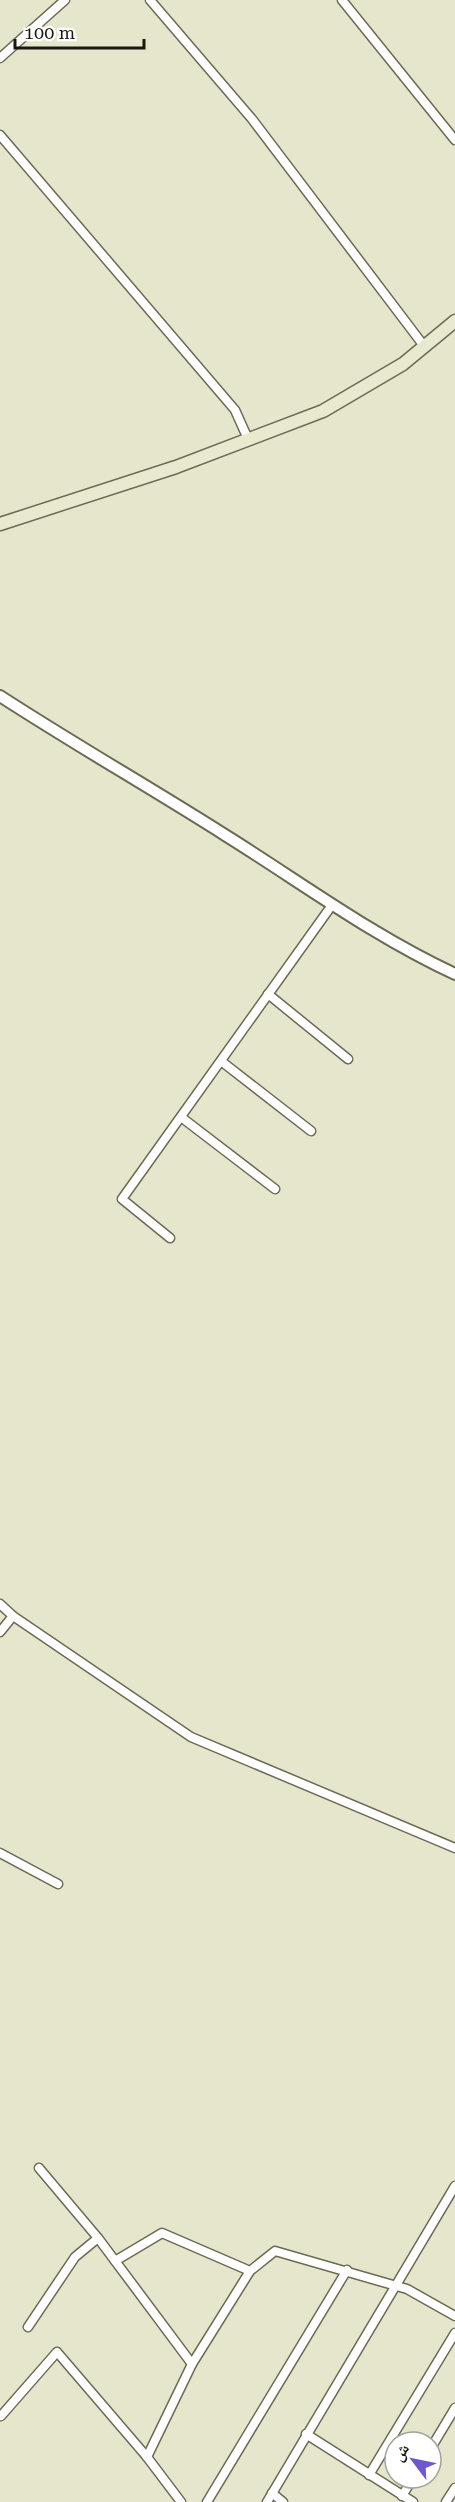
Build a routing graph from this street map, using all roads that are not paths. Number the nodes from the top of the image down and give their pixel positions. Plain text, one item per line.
1 (65, 0) edge
2 (150, 0) edge
3 (342, 0) edge
4 (0, 58) edge
5 (0, 135) edge
6 (455, 140) edge
7 (455, 321) edge
8 (424, 345) junction
9 (248, 439) junction
10 (0, 524) edge
11 (0, 696) edge
12 (332, 905) junction
13 (455, 974) edge
14 (268, 994) junction
15 (348, 1059) dead end
16 (221, 1061) junction
17 (181, 1117) junction
18 (311, 1131) dead end
19 (275, 1189) dead end
20 (170, 1238) dead end
21 (0, 1604) edge
22 (13, 1616) junction
23 (0, 1632) edge
24 (455, 1848) edge
25 (0, 1854) edge
26 (58, 1884) dead end
27 (39, 2168) dead end
28 (455, 2186) edge
29 (98, 2238) junction
30 (116, 2261) junction
31 (347, 2270) junction
32 (250, 2271) junction
33 (394, 2285) junction
34 (455, 2316) edge
35 (28, 2327) dead end
36 (455, 2333) edge
37 (192, 2364) junction
38 (455, 2408) edge
39 (1, 2416) edge
40 (442, 2430) edge
41 (306, 2433) junction
42 (147, 2457) junction
43 (369, 2475) junction
44 (455, 2488) edge
45 (406, 2490) edge
46 (272, 2493) junction
47 (402, 2496) junction
48 (181, 2502) edge
49 (207, 2502) edge
50 (267, 2502) edge
51 (283, 2502) edge
52 (413, 2502) edge
53 (446, 2502) edge

1 - 4 street
2 - 8 street
3 - 6 street
5 - 9 street
7 - 8 main road
8 - 9 main road
9 - 10 main road
11 - 12 street
12 - 13 street
12 - 14 street
14 - 15 street
14 - 16 street
16 - 17 street
16 - 18 street
17 - 19 street
17 - 20 street
21 - 22 street
22 - 23 street
22 - 24 street
25 - 26 street
27 - 29 street
28 - 33 street
29 - 30 street
29 - 35 street
30 - 32 street
30 - 37 street
31 - 32 street
31 - 33 street
31 - 49 street
32 - 37 street
33 - 34 street
33 - 41 street
36 - 43 street
37 - 42 street
38 - 40 street
39 - 42 street
41 - 43 street
41 - 46 street
42 - 48 street
43 - 47 street
44 - 53 street
45 - 47 street
46 - 50 street
46 - 51 street
47 - 52 street

